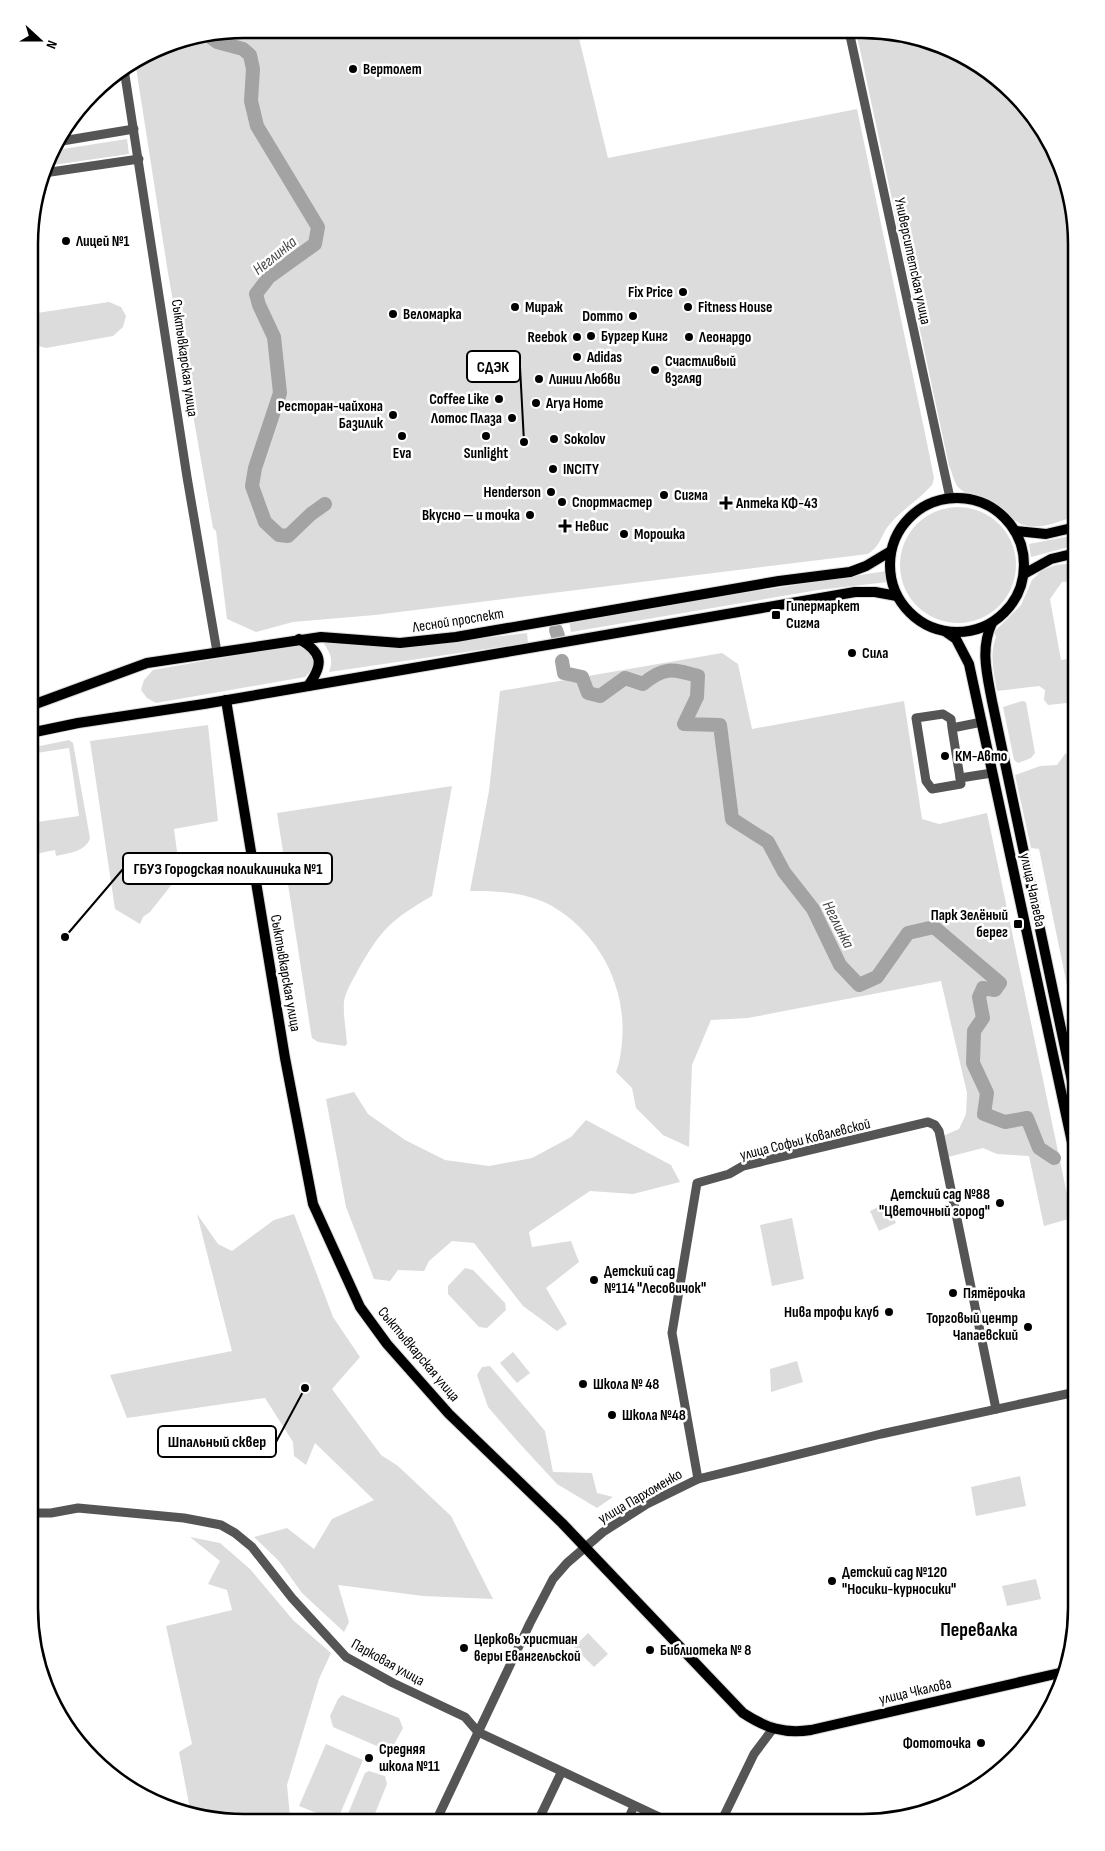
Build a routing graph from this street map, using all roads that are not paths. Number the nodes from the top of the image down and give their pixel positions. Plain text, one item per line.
1 (851, 38) edge
2 (125, 75) edge
3 (134, 129) junction
4 (65, 141) edge
5 (139, 159) junction
6 (50, 172) edge
7 (950, 498) junction
8 (1068, 529) edge
9 (1015, 531) junction
10 (891, 551) junction
11 (1068, 554) edge
12 (1024, 574) junction
13 (896, 596) junction
14 (992, 623) junction
15 (946, 632) junction
16 (299, 640) junction
17 (217, 652) junction
18 (308, 686) junction
19 (226, 700) junction
20 (38, 703) edge
21 (982, 722) junction
22 (952, 728) junction
23 (38, 731) edge
24 (992, 773) junction
25 (960, 778) junction
26 (1068, 1062) edge
27 (1068, 1124) edge
28 (1068, 1394) edge
29 (996, 1409) junction
30 (698, 1479) junction
31 (38, 1513) edge
32 (585, 1547) junction
33 (1057, 1674) edge
34 (772, 1730) junction
35 (478, 1732) junction
36 (561, 1773) junction
37 (634, 1806) junction
38 (439, 1814) edge
39 (541, 1814) edge
40 (630, 1814) edge
41 (652, 1814) edge
42 (725, 1814) edge

1 - 7 street, Университетская улица
2 - 3 street, Сыктывкарская улица
3 - 4 street
3 - 5 street, Сыктывкарская улица
5 - 6 street
5 - 17 street, Сыктывкарская улица
7 - 9 main road
7 - 10 main road
8 - 9 main road
9 - 12 main road
10 - 13 main road
10 - 16 main road, Лесной проспект
11 - 12 main road
12 - 14 main road
13 - 15 main road
13 - 18 main road
14 - 15 main road
14 - 26 main road, улица Чапаева
15 - 21 main road, улица Чапаева
16 - 17 main road, Лесной проспект
16 - 18 main road
17 - 20 main road, Лесной проспект
18 - 19 main road
19 - 23 main road
19 - 32 main road, Сыктывкарская улица
21 - 22 street
21 - 24 main road, улица Чапаева
22 - 25 street
22 - 25 street
24 - 25 street
24 - 27 main road, улица Чапаева
28 - 29 street, улица Пархоменко
29 - 30 street, улица Пархоменко
29 - 30 street, улица Софьи Ковалевской
30 - 32 street, улица Пархоменко
31 - 35 street, Парковая улица
32 - 34 main road, Сыктывкарская улица
32 - 35 street, улица Пархоменко
33 - 34 main road, улица Чкалова
34 - 42 street
35 - 36 street, Парковая улица
35 - 38 street, улица Пархоменко
36 - 37 street, Парковая улица
36 - 39 street
37 - 40 street
37 - 41 street, Парковая улица

